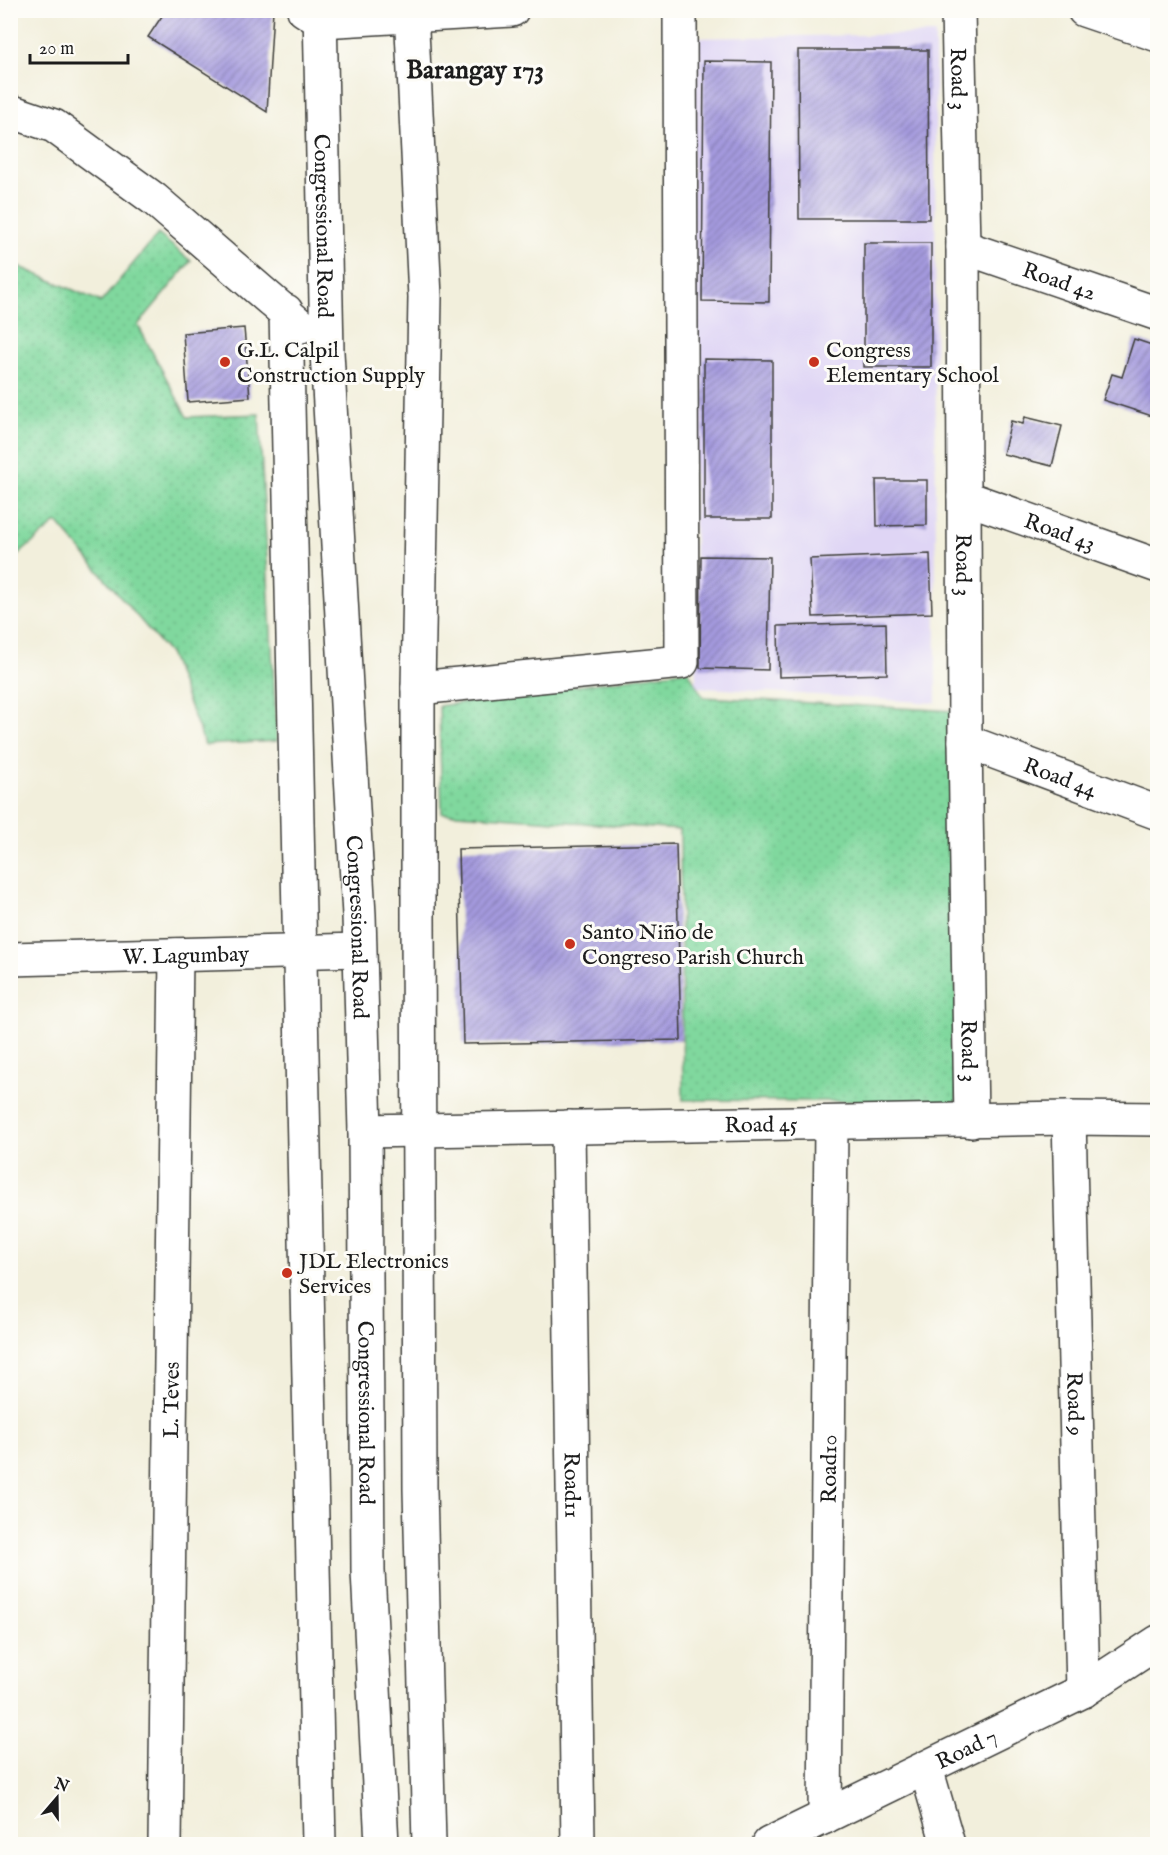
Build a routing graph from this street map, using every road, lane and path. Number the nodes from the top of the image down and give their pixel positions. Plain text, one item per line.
1 (512, 10) edge
2 (680, 10) edge
3 (958, 10) edge
4 (1084, 10) edge
5 (412, 13) edge
6 (315, 14) edge
7 (1158, 35) edge
8 (10, 111) edge
9 (963, 247) junction
10 (286, 311) junction
11 (1158, 314) edge
12 (327, 352) junction
13 (964, 498) junction
14 (1158, 566) edge
15 (418, 688) junction
16 (965, 741) junction
17 (1158, 813) edge
18 (359, 950) junction
19 (299, 952) junction
20 (176, 955) junction
21 (10, 959) edge
22 (1069, 1118) junction
23 (1158, 1119) edge
24 (971, 1121) junction
25 (831, 1123) junction
26 (568, 1127) junction
27 (419, 1130) junction
28 (364, 1131) junction
29 (1158, 1642) edge
30 (1083, 1691) junction
31 (926, 1768) junction
32 (825, 1817) junction
33 (165, 1845) edge
34 (319, 1845) edge
35 (382, 1845) edge
36 (429, 1845) edge
37 (578, 1845) edge
38 (769, 1845) edge
39 (948, 1845) edge

1 - 5 street
2 - 15 street
3 - 9 street, Road 3
4 - 7 street
5 - 6 street
5 - 15 street
6 - 12 street, Congressional Road
8 - 10 street
9 - 11 street, Road 42
9 - 13 street, Road 3
10 - 12 street
10 - 19 street
12 - 18 street, Congressional Road
13 - 14 street, Road 43
13 - 16 street, Road 3
15 - 27 street
16 - 17 street, Road 44
16 - 24 street, Road 3
18 - 19 street, W. Lagumbay
18 - 28 street, Congressional Road
19 - 20 street, W. Lagumbay
19 - 34 street
20 - 21 street, W. Lagumbay
20 - 33 street, L. Teves
22 - 23 street, Road 45
22 - 24 street, Road 45
22 - 30 street, Road 9
24 - 25 street, Road 45
25 - 26 street, Road 45
25 - 32 street, Road10
26 - 27 street, Road 45
26 - 37 street, Road11
27 - 28 street, Road 45
27 - 36 street
28 - 35 street, Congressional Road
29 - 30 street, Road 7
30 - 31 street, Road 7
31 - 32 street, Road 7
31 - 39 street
32 - 38 street, Road 7

